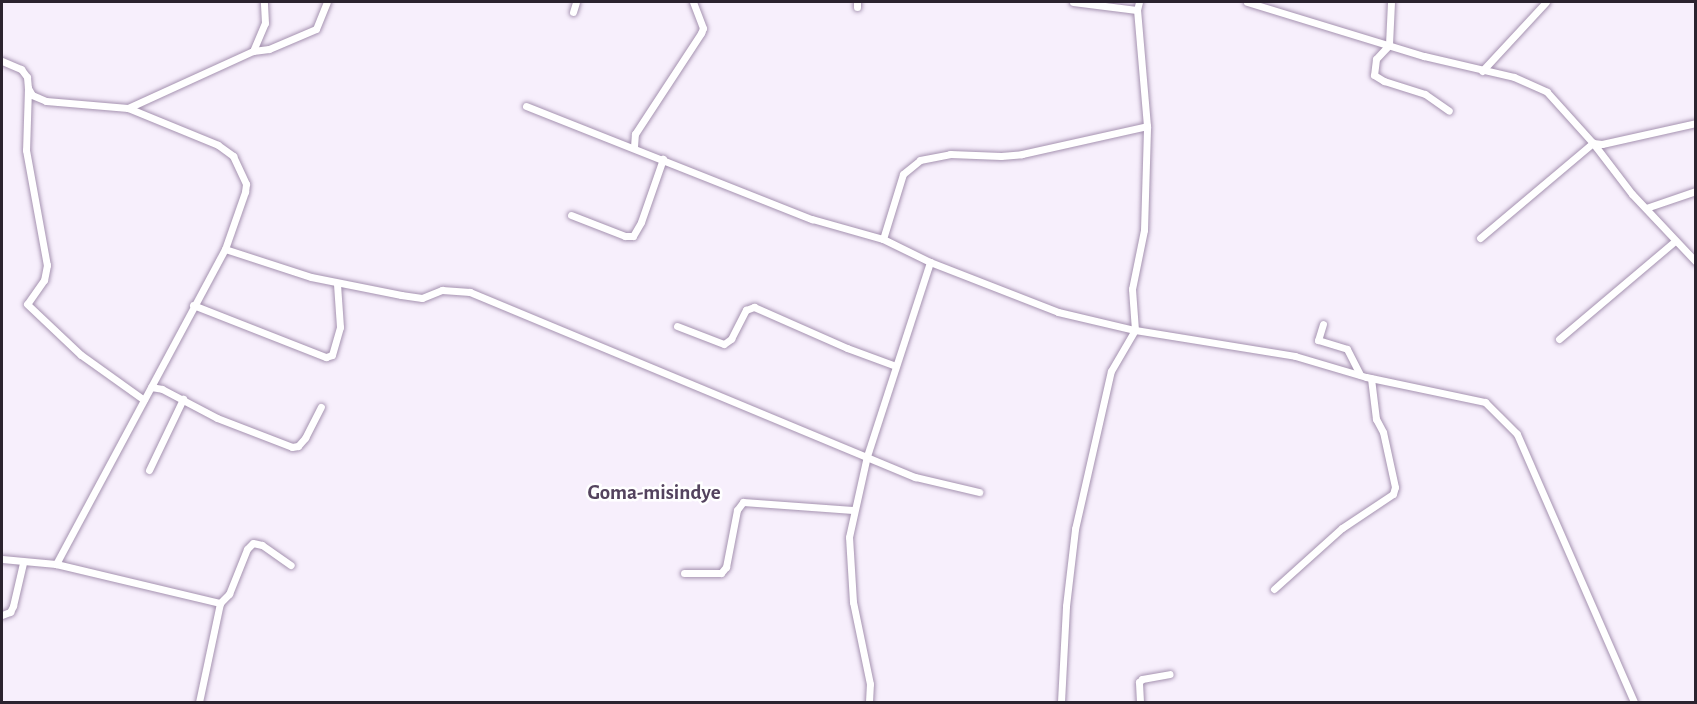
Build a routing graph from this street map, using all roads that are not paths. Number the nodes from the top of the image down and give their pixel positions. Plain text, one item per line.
1 (264, 2) edge
2 (327, 2) edge
3 (576, 2) edge
4 (693, 2) edge
5 (1073, 2) edge
6 (1139, 2) edge
7 (1247, 2) edge
8 (1391, 2) edge
9 (1546, 2) edge
10 (1137, 10) junction
11 (573, 12) dead end
12 (1389, 45) junction
13 (253, 51) junction
14 (2, 61) edge
15 (1482, 71) junction
16 (28, 88) junction
17 (526, 106) dead end
18 (128, 108) junction
19 (1449, 111) dead end
20 (1695, 123) edge
21 (1147, 126) junction
22 (1593, 143) junction
23 (634, 147) junction
24 (663, 159) junction
25 (1695, 191) edge
26 (1646, 208) junction
27 (571, 215) dead end
28 (1480, 238) dead end
29 (883, 239) junction
30 (1675, 241) junction
31 (225, 249) junction
32 (930, 262) junction
33 (1695, 262) edge
34 (337, 284) junction
35 (193, 305) junction
36 (1323, 324) dead end
37 (677, 326) dead end
38 (1135, 330) junction
39 (1559, 339) dead end
40 (896, 366) junction
41 (1360, 375) junction
42 (1371, 378) junction
43 (151, 387) junction
44 (183, 399) junction
45 (144, 400) junction
46 (321, 407) dead end
47 (867, 456) junction
48 (149, 470) dead end
49 (979, 492) dead end
50 (853, 510) junction
51 (2, 559) edge
52 (23, 563) junction
53 (56, 564) junction
54 (291, 565) dead end
55 (684, 573) dead end
56 (1274, 589) dead end
57 (220, 603) junction
58 (2, 615) edge
59 (1170, 674) dead end
60 (199, 702) edge
61 (869, 702) edge
62 (1061, 702) edge
63 (1140, 702) edge
64 (1634, 702) edge

1 - 13 street
2 - 13 street
3 - 11 street
4 - 23 street
5 - 10 street
6 - 10 street
7 - 12 street
8 - 12 street
9 - 15 street
10 - 21 street
12 - 15 street
12 - 19 street
13 - 18 street
14 - 16 street
15 - 22 street
16 - 18 street
16 - 45 street
17 - 23 street
18 - 31 street
20 - 22 street
21 - 29 street
21 - 38 street
22 - 26 street
22 - 28 street
23 - 24 street
24 - 27 street
24 - 29 street
25 - 26 street
26 - 30 street
29 - 32 street
30 - 33 street
30 - 39 street
31 - 34 street
31 - 35 street
32 - 38 street
32 - 40 street
34 - 35 street
34 - 47 street
35 - 43 street
36 - 41 street
37 - 40 street
38 - 41 street
38 - 62 street
40 - 47 street
41 - 42 street
42 - 56 street
42 - 64 street
43 - 44 street
43 - 45 street
44 - 46 street
44 - 48 street
45 - 53 street
47 - 49 street
47 - 50 street
50 - 55 street
50 - 61 street
51 - 52 street
52 - 53 street
52 - 58 street
53 - 57 street
54 - 57 street
57 - 60 street
59 - 63 street

